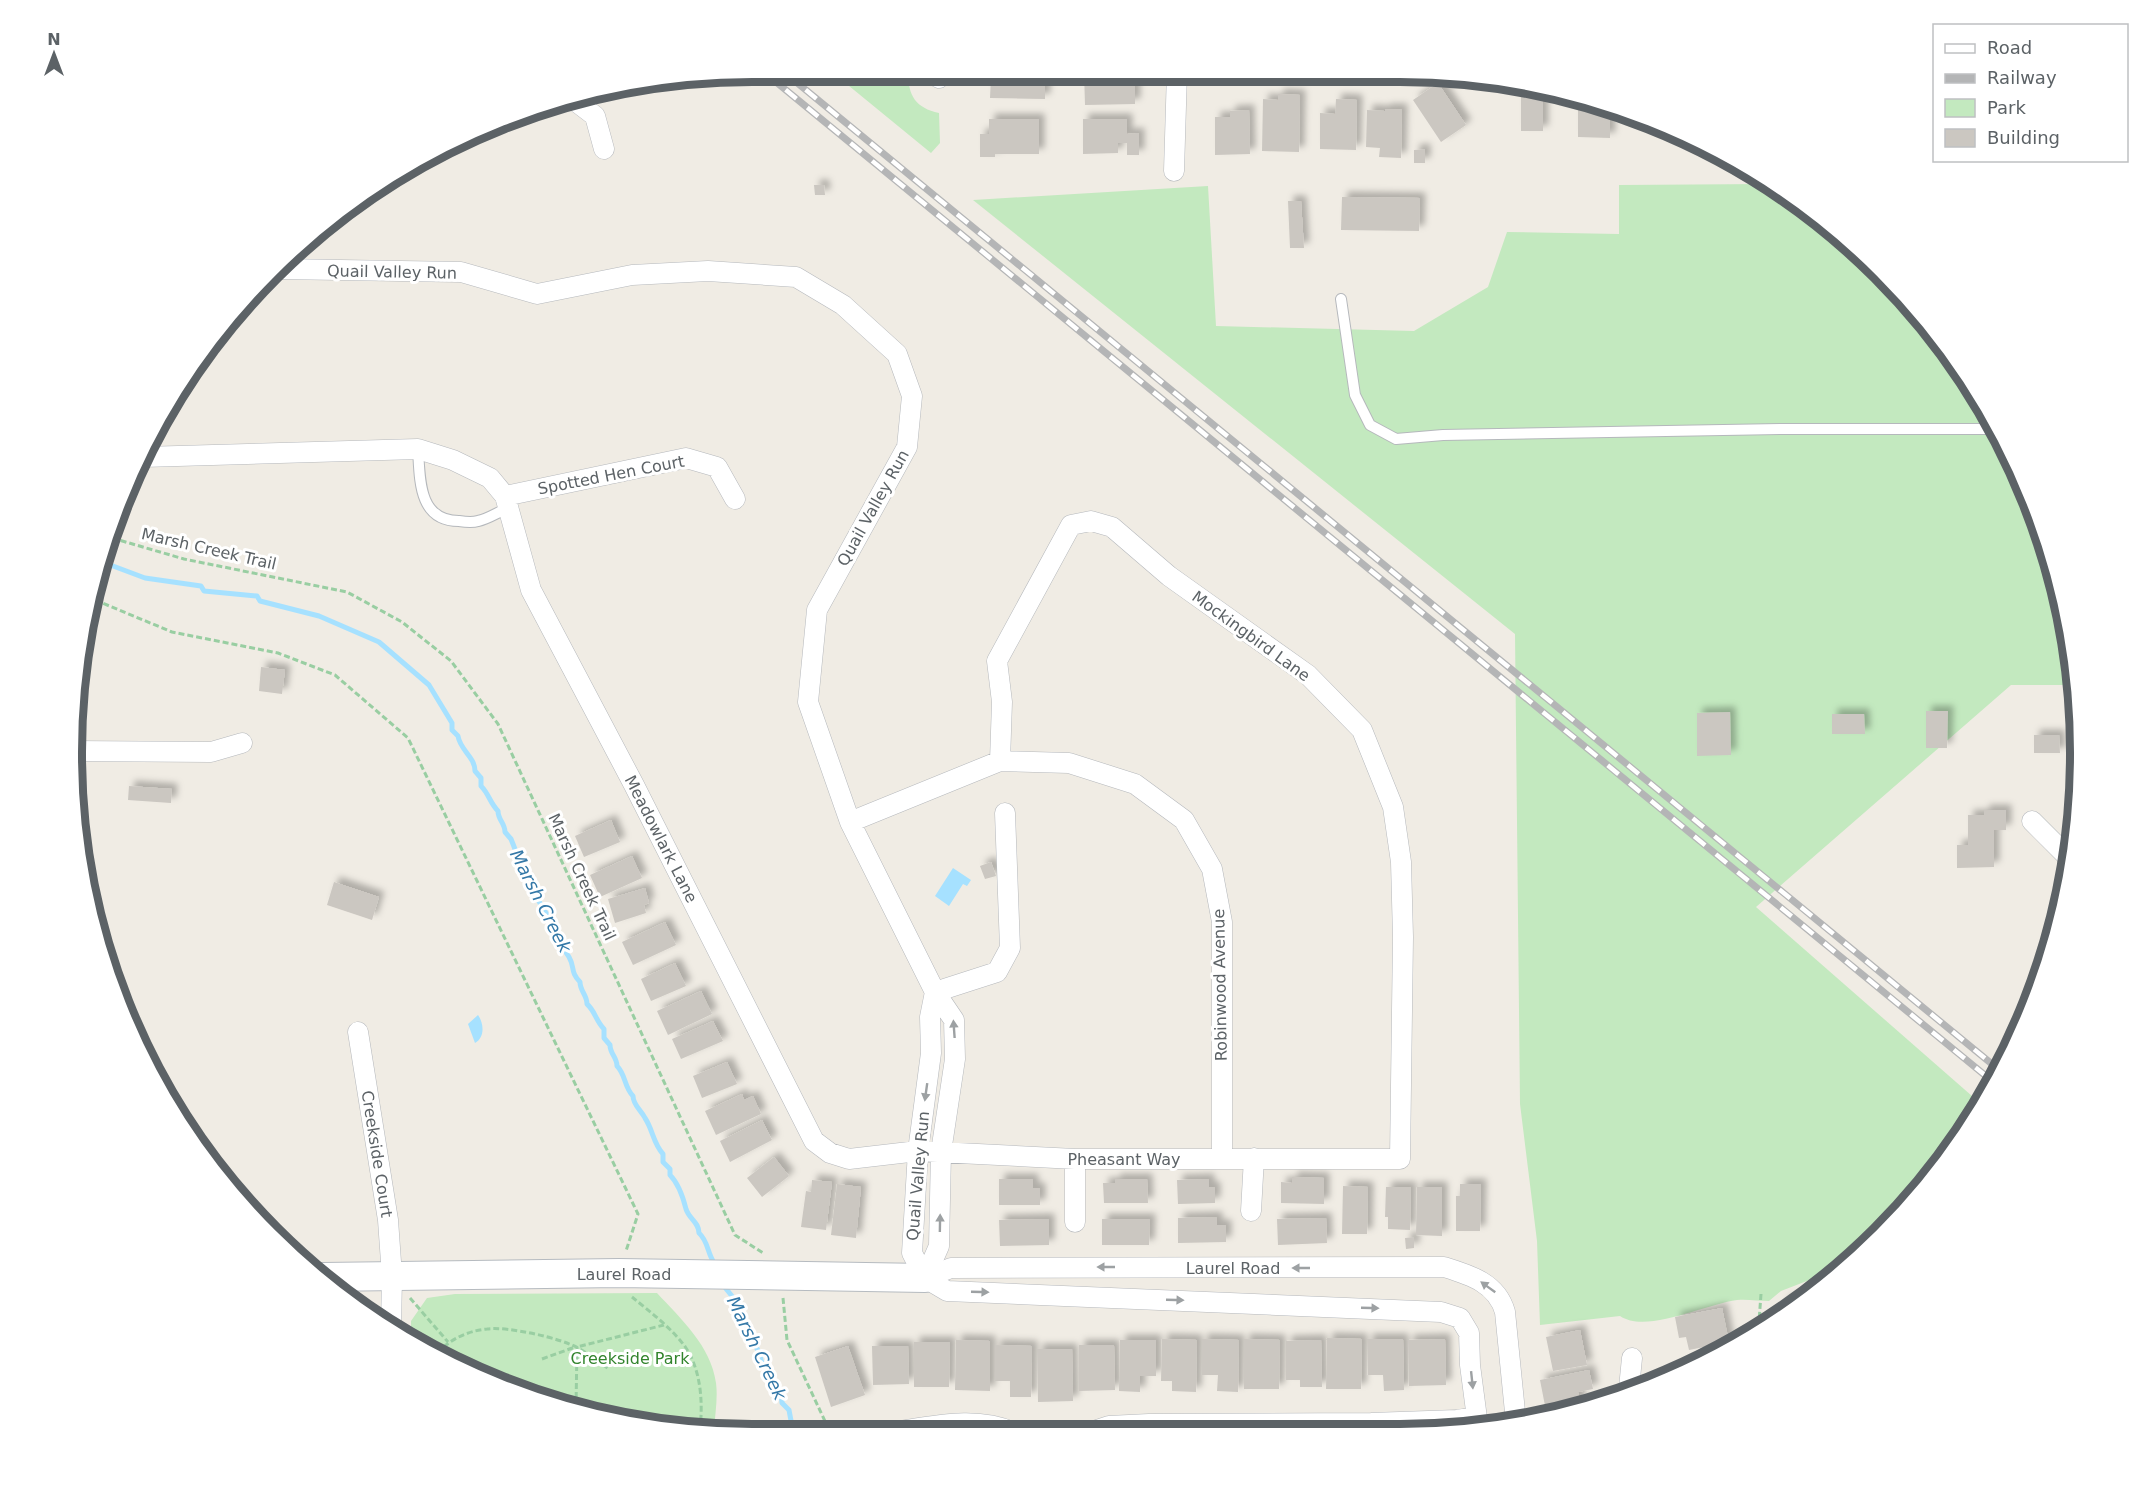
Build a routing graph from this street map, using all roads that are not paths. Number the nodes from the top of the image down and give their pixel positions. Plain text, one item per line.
1 (1177, 82) edge
2 (580, 105) edge
3 (604, 149) dead end
4 (1174, 171) dead end
5 (289, 269) edge
6 (1341, 298) dead end
7 (1986, 429) edge
8 (418, 449) junction
9 (152, 457) edge
10 (735, 499) dead end
11 (506, 502) junction
12 (242, 743) dead end
13 (82, 752) edge
14 (1000, 761) junction
15 (1005, 813) dead end
16 (2032, 821) dead end
17 (850, 822) junction
18 (2062, 851) edge
19 (935, 992) junction
20 (358, 1032) dead end
21 (918, 1151) junction
22 (940, 1152) junction
23 (1254, 1158) junction
24 (849, 1159) joint
25 (1075, 1159) junction
26 (1222, 1159) junction
27 (1400, 1159) joint
28 (1251, 1211) dead end
29 (1075, 1222) dead end
30 (392, 1276) junction
31 (335, 1277) edge
32 (925, 1278) junction
33 (391, 1318) edge
34 (1632, 1358) dead end
35 (1630, 1382) edge
36 (1515, 1413) edge
37 (1477, 1419) edge
38 (1461, 1420) edge
39 (1428, 1423) edge
40 (949, 1424) edge
41 (982, 1424) edge

1 - 4 street
2 - 3 street
5 - 17 street, Quail Valley Run
6 - 7 lane
8 - 9 street
8 - 11 street
8 - 11 lane
10 - 11 street, Spotted Hen Court
11 - 24 street, Meadowlark Lane
12 - 13 street
14 - 17 street, Robinwood Avenue
14 - 26 street, Robinwood Avenue
14 - 27 street, Mockingbird Lane
15 - 19 street
16 - 18 street
17 - 19 street, Quail Valley Run
19 -> 21 street, Quail Valley Run
22 -> 19 street, Quail Valley Run
20 - 30 street, Creekside Court
21 - 22 street, Pheasant Way
21 - 24 street, Pheasant Way
21 - 32 street, Quail Valley Run
22 - 25 street, Pheasant Way
32 -> 22 street, Quail Valley Run
23 - 26 street, Pheasant Way
23 - 27 street, Pheasant Way
23 - 28 street
25 - 26 street, Pheasant Way
25 - 29 street
30 - 31 street, Laurel Road
30 - 32 street, Laurel Road
30 - 33 street, Creekside Court
36 -> 32 street, Laurel Road
32 -> 37 street, Laurel Road
34 - 35 street
38 - 39 street
40 - 41 street

